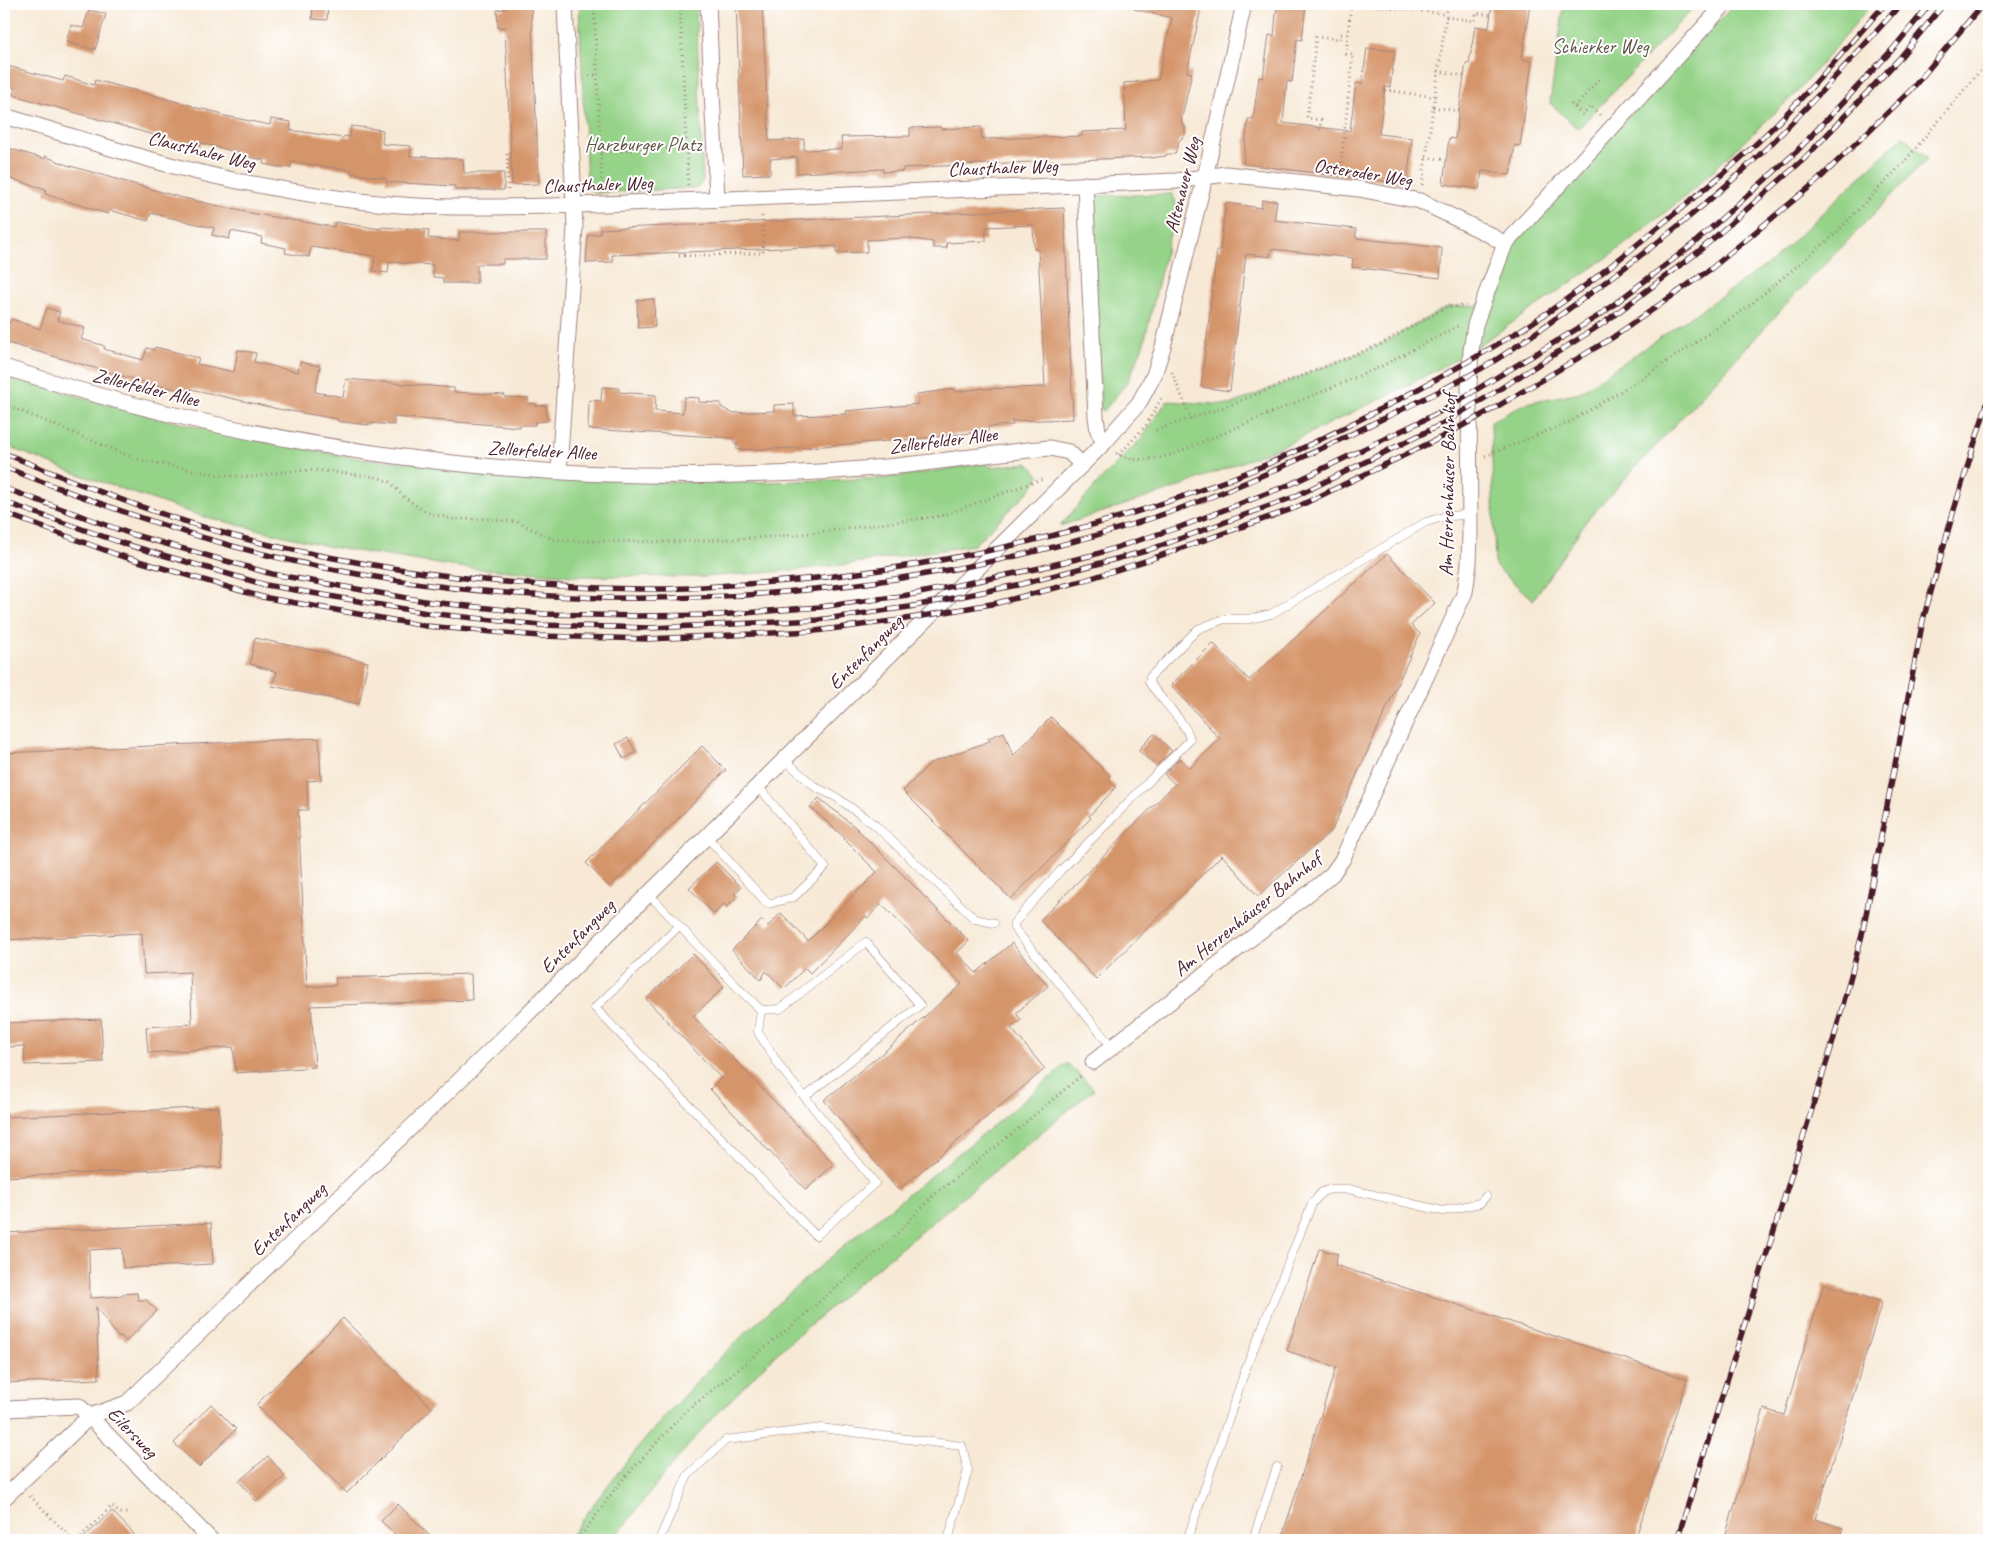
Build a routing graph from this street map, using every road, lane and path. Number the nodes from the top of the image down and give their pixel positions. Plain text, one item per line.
1 (565, 4) edge
2 (594, 4) edge
3 (680, 4) edge
4 (708, 4) edge
5 (1244, 4) edge
6 (1351, 4) edge
7 (1362, 4) edge
8 (1448, 4) edge
9 (1725, 4) edge
10 (1382, 5) edge
11 (1491, 15) dead end
12 (1446, 16) junction
13 (1348, 35) junction
14 (1989, 60) edge
15 (1438, 71) junction
16 (1464, 76) dead end
17 (1601, 77) dead end
18 (1385, 90) dead end
19 (1435, 97) junction
20 (1433, 107) junction
21 (1459, 111) dead end
22 (4, 116) edge
23 (1613, 126) junction
24 (1320, 130) dead end
25 (687, 148) junction
26 (601, 152) junction
27 (507, 154) dead end
28 (1426, 157) junction
29 (1446, 160) dead end
30 (1205, 177) junction
31 (1085, 184) junction
32 (1339, 186) junction
33 (761, 197) junction
34 (717, 199) junction
35 (689, 200) junction
36 (1420, 201) junction
37 (603, 204) junction
38 (574, 205) junction
39 (509, 207) junction
40 (1505, 244) junction
41 (679, 256) dead end
42 (1482, 305) junction
43 (1475, 325) junction
44 (4, 367) edge
45 (1172, 372) dead end
46 (1154, 374) joint
47 (4, 404) edge
48 (1191, 419) junction
49 (1156, 430) dead end
50 (1104, 443) junction
51 (1120, 454) dead end
52 (1469, 456) junction
53 (1082, 465) junction
54 (559, 471) junction
55 (1062, 485) junction
56 (1470, 514) junction
57 (784, 759) junction
58 (757, 785) junction
59 (706, 836) junction
60 (648, 894) junction
61 (994, 923) dead end
62 (679, 926) junction
63 (761, 1010) junction
64 (1112, 1047) junction
65 (1093, 1062) joint
66 (805, 1097) junction
67 (1486, 1196) dead end
68 (4, 1409) edge
69 (90, 1416) junction
70 (1277, 1467) dead end
71 (18, 1484) junction
72 (4, 1498) edge
73 (129, 1513) dead end
74 (73, 1540) edge
75 (77, 1540) edge
76 (210, 1540) edge
77 (578, 1540) edge
78 (659, 1540) edge
79 (948, 1540) edge
80 (1187, 1540) edge
81 (1253, 1540) edge

1 - 38 street
2 - 26 path
3 - 25 path
4 - 34 street
5 - 30 street, Altenauer Weg
6 - 13 path
7 - 10 path
8 - 12 path
9 - 23 street, Am Herrenhäuser Bahnhof
10 - 12 path
11 - 12 path
12 - 15 path
13 - 24 path
13 - 32 path
14 - 52 path
15 - 16 path
15 - 19 path
17 - 23 path
18 - 19 path
19 - 20 path
20 - 21 path
20 - 28 path
22 - 39 street, Clausthaler Weg
23 - 40 street, Am Herrenhäuser Bahnhof
25 - 26 path
25 - 35 path
26 - 37 path
27 - 39 path
28 - 29 path
28 - 36 path
30 - 31 street, Clausthaler Weg
30 - 32 street, Osteroder Weg
30 - 46 street, Altenauer Weg
31 - 33 street, Clausthaler Weg
31 - 50 street
32 - 36 street, Osteroder Weg
33 - 34 street, Clausthaler Weg
33 - 41 path
34 - 35 street, Clausthaler Weg
35 - 37 street, Clausthaler Weg
36 - 40 street, Osteroder Weg
37 - 38 street, Clausthaler Weg
38 - 39 street, Clausthaler Weg
38 - 54 street
40 - 42 street, Am Herrenhäuser Bahnhof
42 - 43 street, Am Herrenhäuser Bahnhof
42 - 48 path
43 - 51 path
43 - 52 street, Am Herrenhäuser Bahnhof
44 - 54 street, Zellerfelder Allee
45 - 48 path
46 - 50 street, Entenfangweg
47 - 55 path
48 - 49 path
50 - 53 street, Entenfangweg
52 - 56 street, Am Herrenhäuser Bahnhof
53 - 54 street, Zellerfelder Allee
53 - 55 street, Entenfangweg
55 - 57 street, Entenfangweg
56 - 64 street, Am Herrenhäuser Bahnhof
56 - 64 lane
57 - 58 street, Entenfangweg
57 - 61 lane
58 - 59 street, Entenfangweg
58 - 59 lane
59 - 60 street, Entenfangweg
60 - 62 lane
60 - 69 street, Entenfangweg
62 - 63 lane
62 - 66 lane
63 - 66 lane
63 - 66 lane
64 - 65 street, Am Herrenhäuser Bahnhof
65 - 77 path
67 - 80 lane
68 - 69 street, Eilersweg
69 - 71 street, Entenfangweg
69 - 76 street, Eilersweg
70 - 81 lane
71 - 72 street, Entenfangweg
71 - 74 path
73 - 75 path
78 - 79 lane

